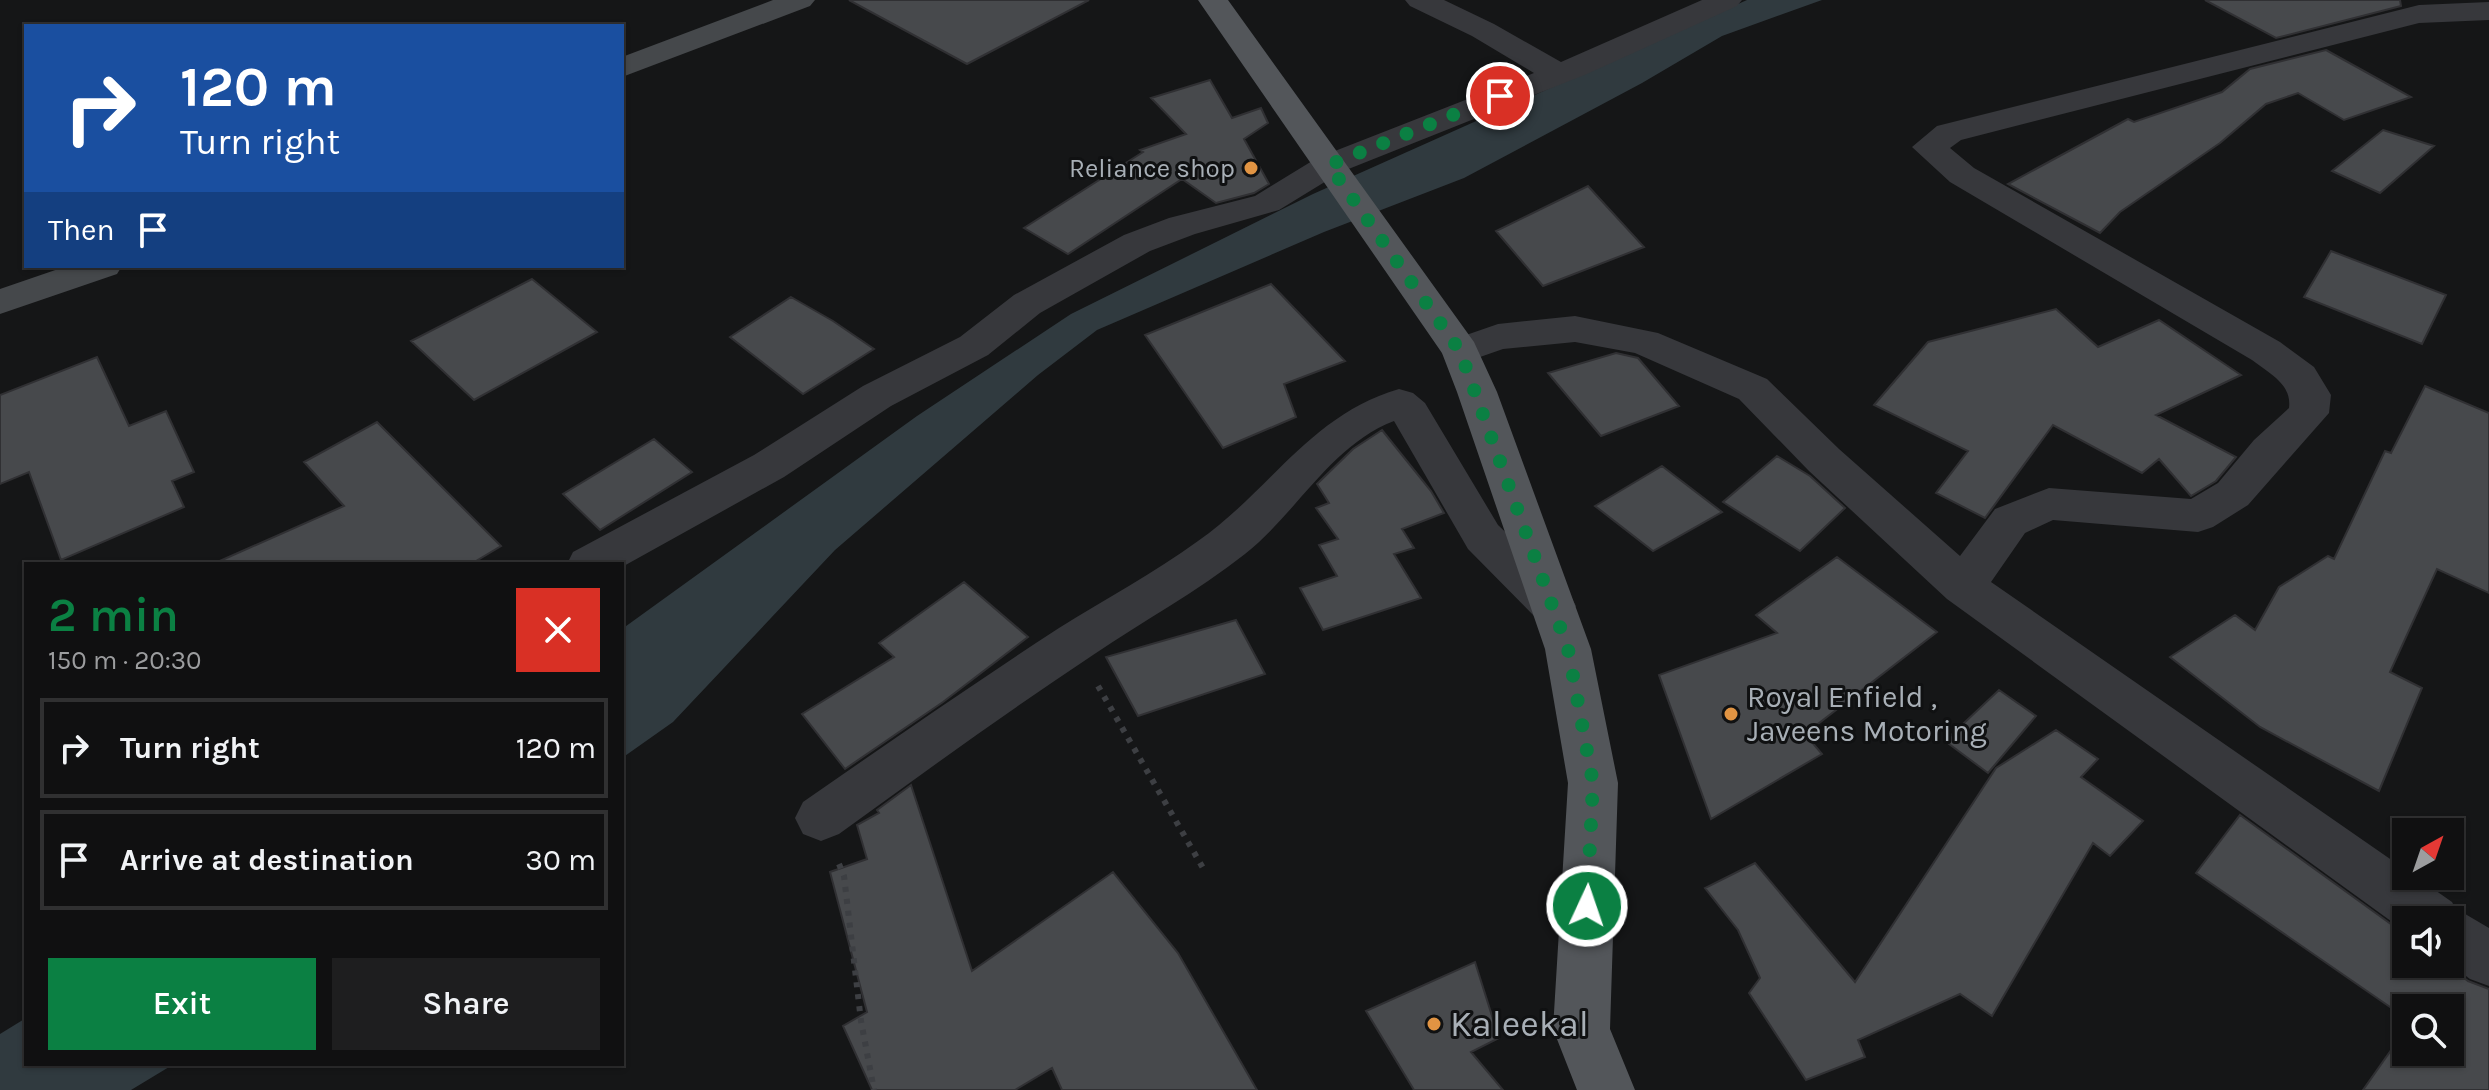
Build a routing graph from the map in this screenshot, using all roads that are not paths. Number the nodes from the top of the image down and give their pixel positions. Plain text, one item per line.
1 (800, 0) edge
2 (1213, 0) edge
3 (1420, 0) edge
4 (1727, 0) edge
5 (2489, 11) edge
6 (624, 67) edge
7 (1557, 73) junction
8 (1331, 168) junction
9 (98, 268) edge
10 (0, 302) edge
11 (1460, 351) junction
12 (593, 562) edge
13 (1963, 586) junction
14 (1553, 606) junction
15 (821, 818) road end
16 (2413, 906) edge
17 (2464, 942) edge
18 (2489, 960) edge
19 (1606, 1090) edge

1 - 6 main road
2 - 8 main road
3 - 7 street
4 - 7 street
5 - 13 street
7 - 8 street
8 - 11 main road
8 - 12 street
9 - 10 main road
11 - 13 street
11 - 14 main road
13 - 16 street
14 - 15 street
14 - 19 main road
17 - 18 street

